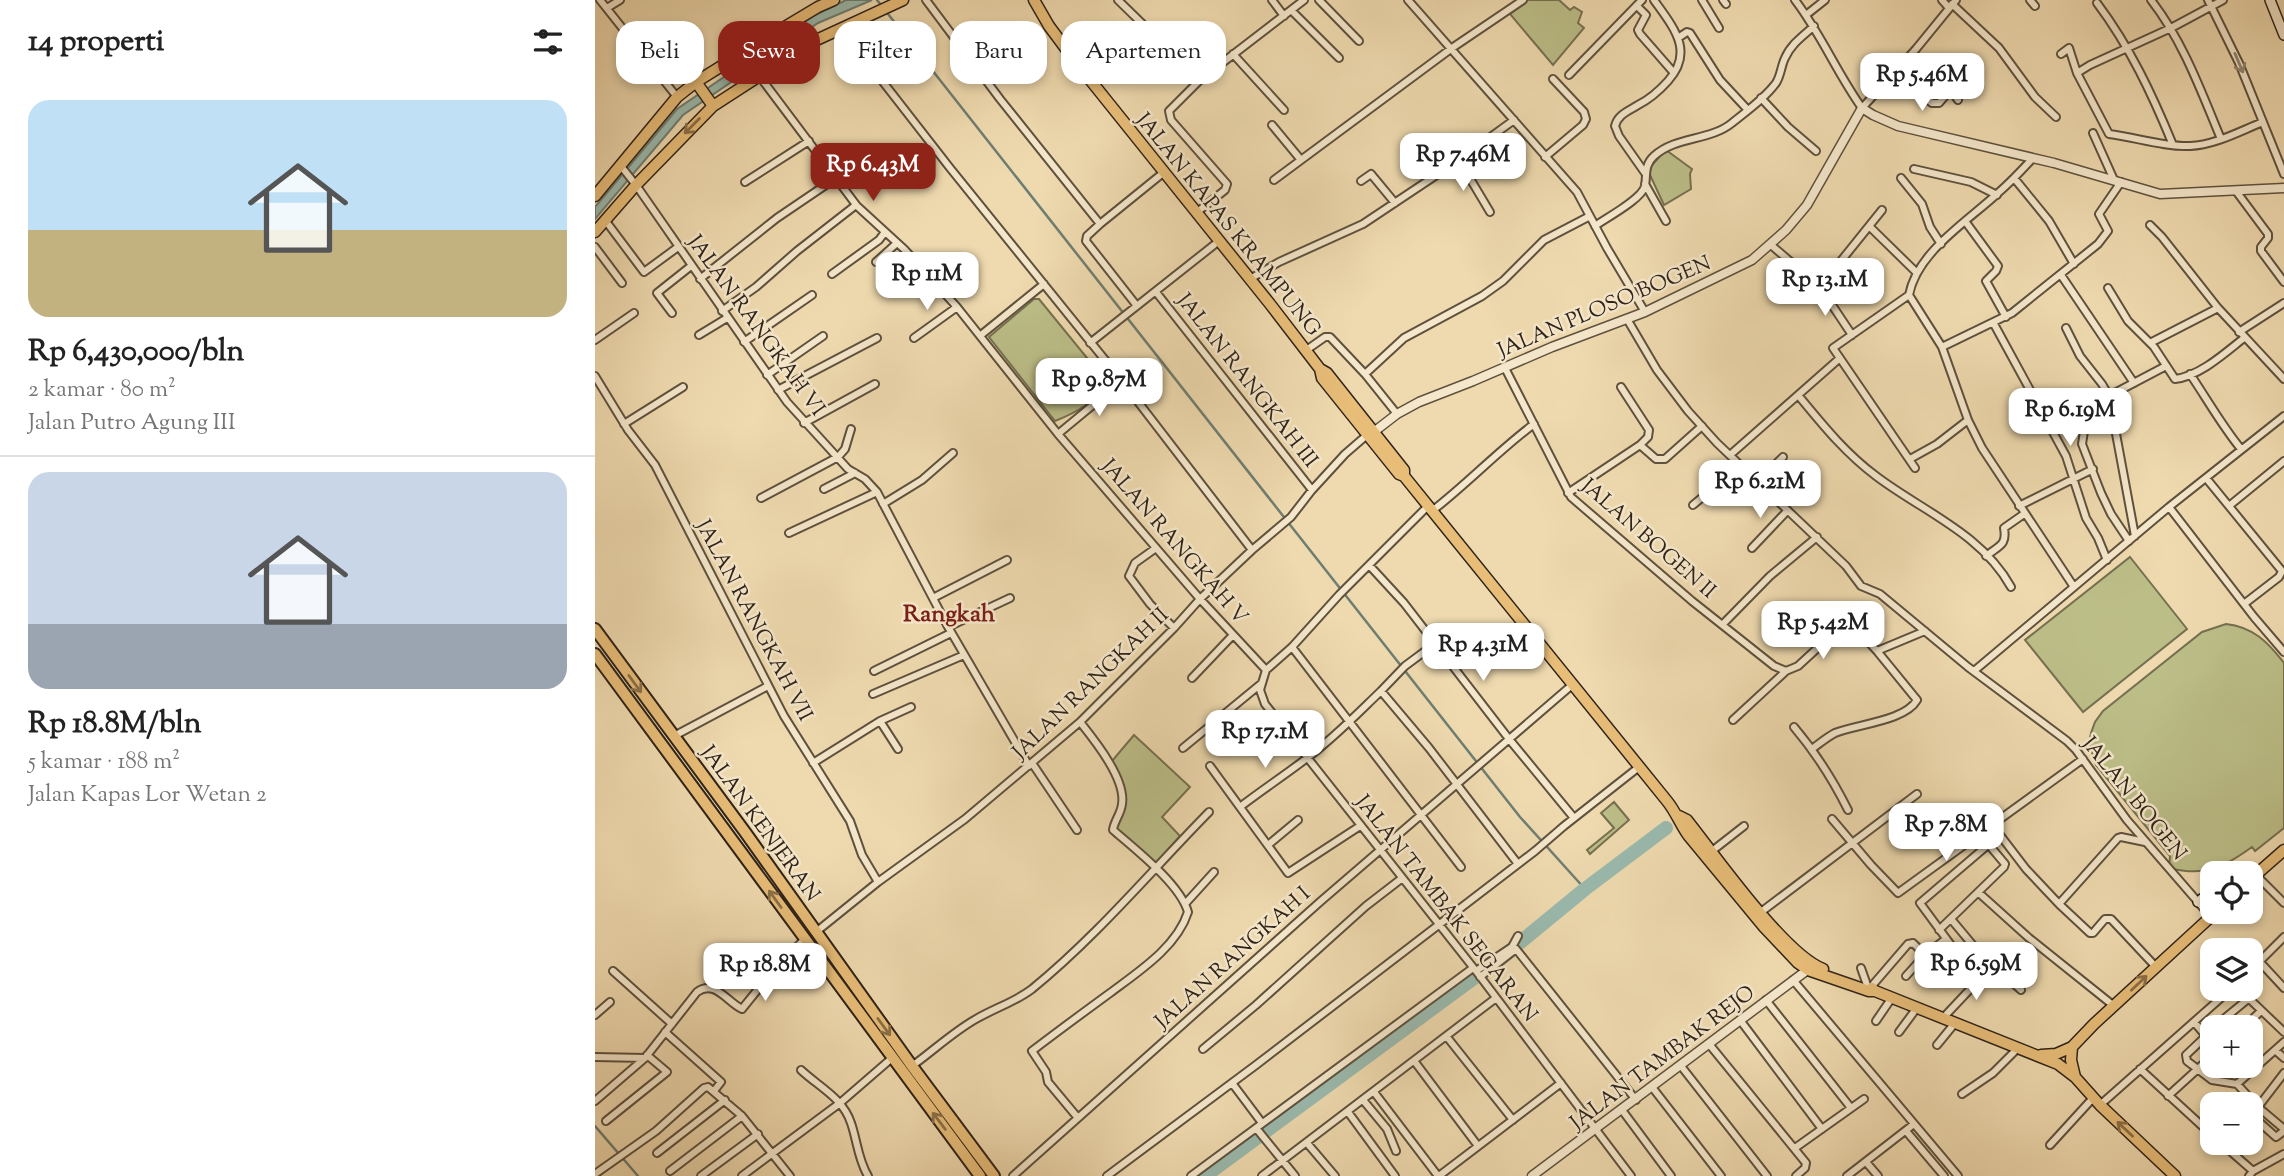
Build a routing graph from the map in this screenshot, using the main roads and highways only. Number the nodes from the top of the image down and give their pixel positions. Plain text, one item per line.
1 (834, 0) edge
2 (903, 0) edge
3 (1034, 0) edge
4 (2270, 0) edge
5 (2282, 23) edge
6 (2284, 35) edge
7 (699, 85) junction
8 (712, 104) junction
9 (595, 196) edge
10 (595, 232) edge
11 (595, 629) edge
12 (595, 654) edge
13 (1679, 816) junction
14 (2284, 850) edge
15 (2263, 868) edge
16 (2203, 924) edge
17 (1810, 967) junction
18 (2072, 1047) junction
19 (2038, 1056) junction
20 (2075, 1077) junction
21 (980, 1176) edge
22 (994, 1176) edge
23 (2175, 1176) edge

1 - 7 main road
2 - 8 main road
3 - 13 main road, JALAN KAPAS KRAMPUNG
4 - 5 main road
5 - 6 main road
7 - 8 main road
7 - 9 main road
8 -> 10 main road
11 -> 22 highway, JALAN KENJERAN
21 -> 12 highway, JALAN KENJERAN
13 - 17 main road, JALAN KAPAS KRAMPUNG
13 - 17 main road, JALAN KAPAS KRAMPUNG
14 - 15 main road
18 -> 16 main road
17 - 19 main road, JALAN KAPAS KRAMPUNG
18 - 19 main road
18 - 20 main road
19 - 20 main road, JALAN KAPAS KRAMPUNG
23 -> 20 main road, JALAN KAPAS KRAMPUNG

